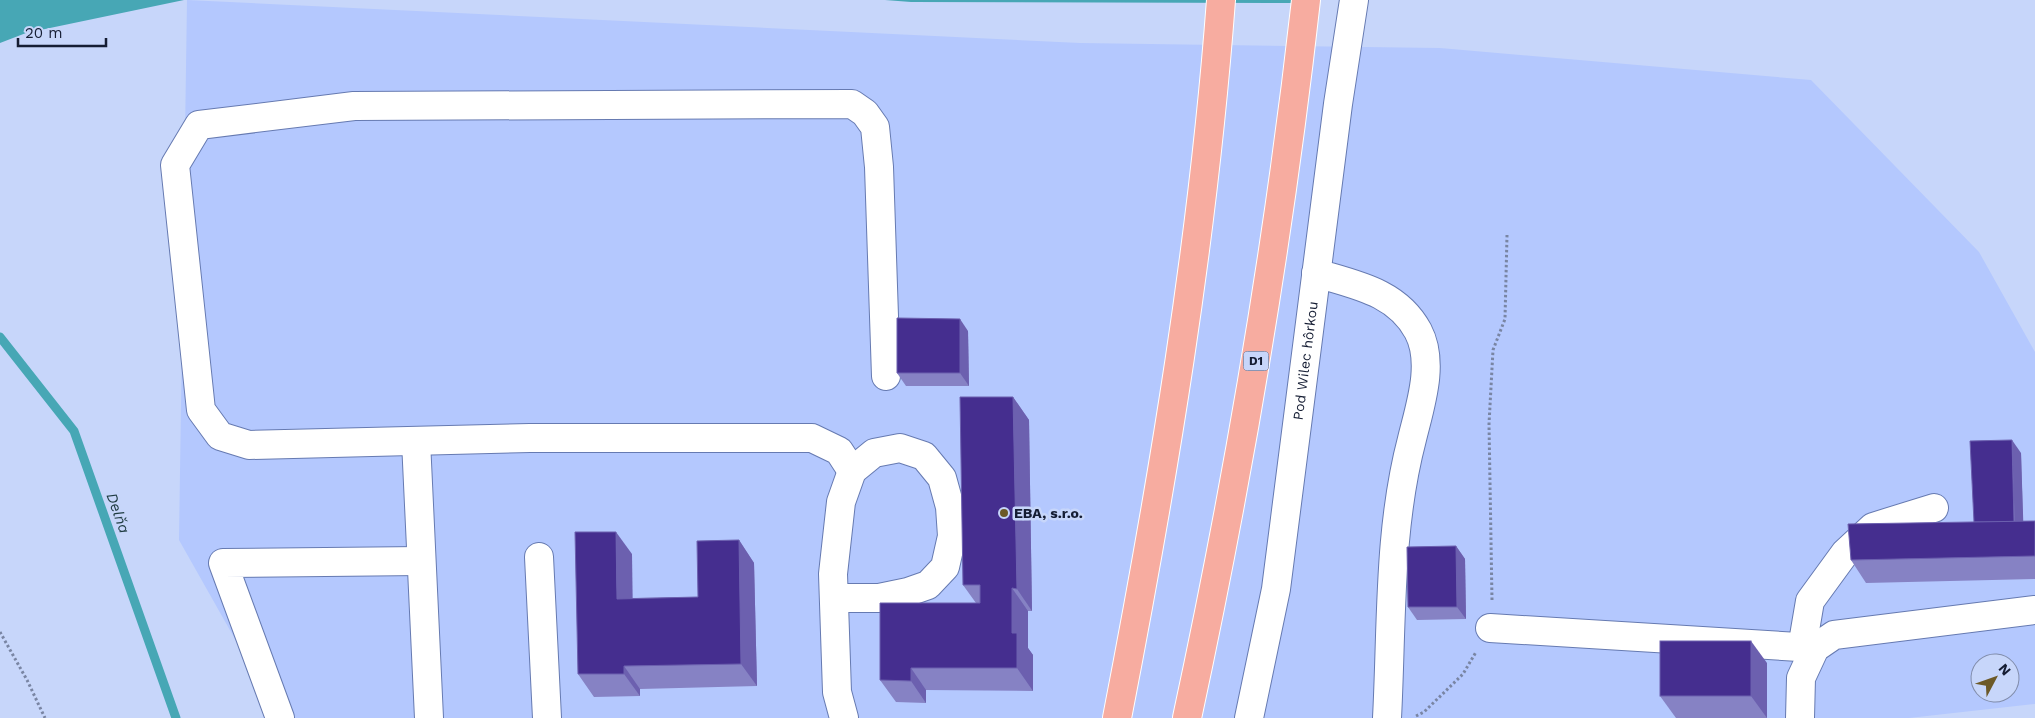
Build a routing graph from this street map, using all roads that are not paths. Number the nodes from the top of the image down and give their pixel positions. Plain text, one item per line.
1 (1221, 0) edge
2 (1306, 0) edge
3 (1354, 0) edge
4 (1316, 273) junction
5 (886, 376) dead end
6 (416, 441) junction
7 (852, 471) junction
8 (1934, 508) dead end
9 (539, 557) dead end
10 (422, 560) junction
11 (834, 598) junction
12 (2035, 610) edge
13 (1490, 628) road end
14 (1808, 648) junction
15 (280, 718) edge
16 (429, 718) edge
17 (547, 718) edge
18 (844, 718) edge
19 (1117, 718) edge
20 (1187, 718) edge
21 (1249, 718) edge
22 (1387, 718) edge
23 (1800, 718) edge

1 - 19 highway
2 - 20 highway, D1
3 - 4 street, Pod Wilec hôrkou
4 - 21 street, Pod Wilec hôrkou
4 - 22 street
5 - 6 street
6 - 7 street
6 - 10 street
7 - 11 street
7 - 11 street
8 - 14 street
9 - 17 street
10 - 15 street
10 - 16 street
11 - 18 street
12 - 14 street
13 - 14 street
14 - 23 street

